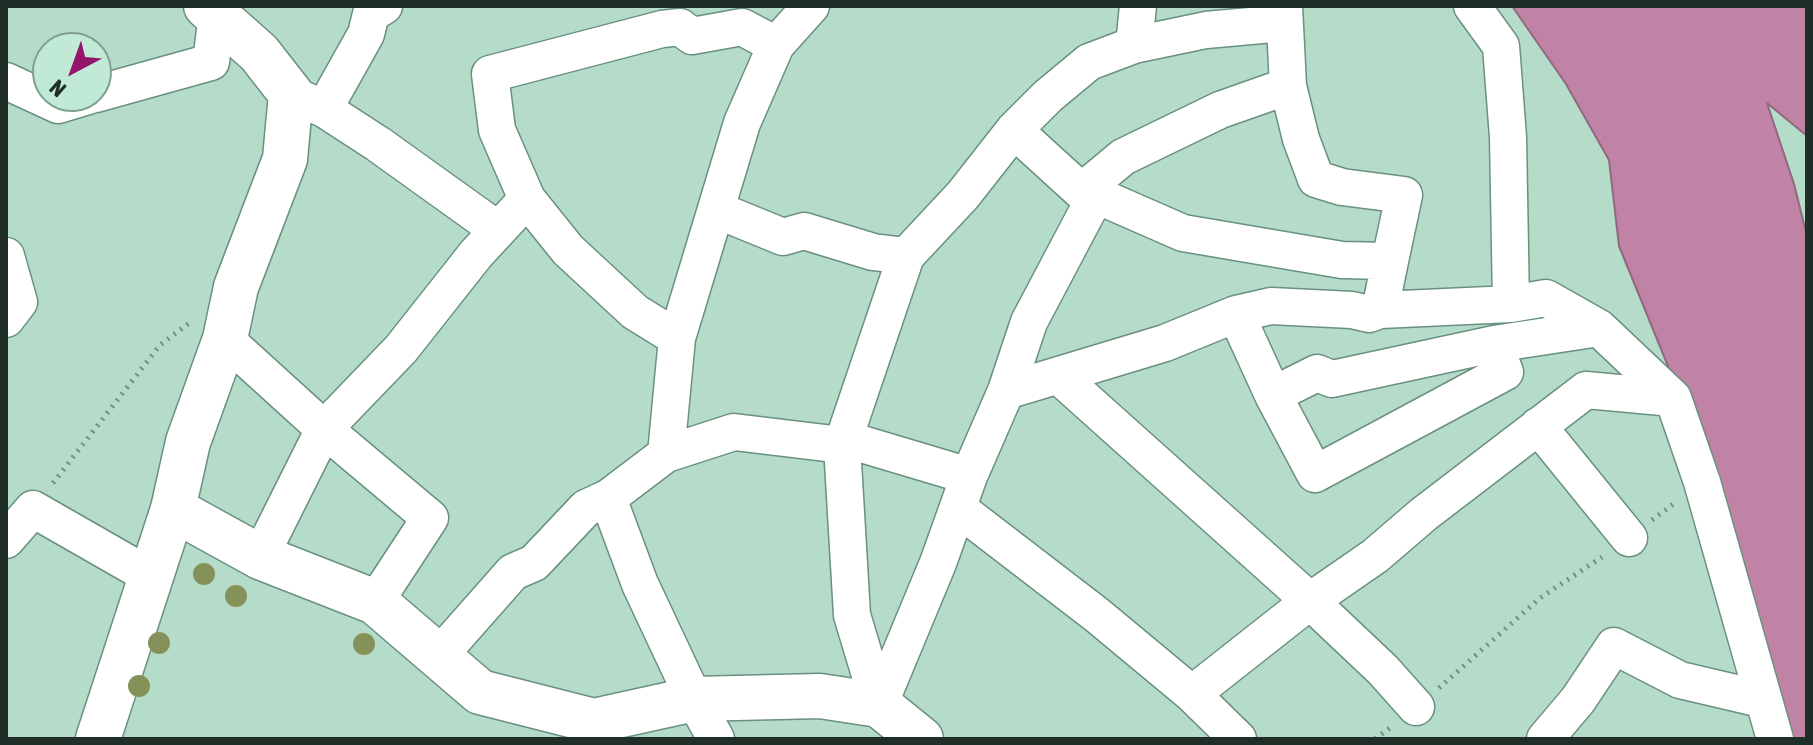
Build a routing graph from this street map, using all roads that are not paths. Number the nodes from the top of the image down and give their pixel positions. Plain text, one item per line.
1 (384, 6) edge
2 (811, 6) edge
3 (1138, 6) edge
4 (1472, 6) edge
5 (211, 11) edge
6 (1284, 15) edge
7 (776, 45) junction
8 (1134, 45) junction
9 (6, 81) edge
10 (1288, 86) junction
11 (112, 90) edge
12 (32, 93) edge
13 (308, 102) junction
14 (1014, 130) junction
15 (1096, 195) junction
16 (527, 199) junction
17 (717, 210) junction
18 (498, 230) junction
19 (6, 256) edge
20 (906, 256) junction
21 (1390, 261) junction
22 (1511, 304) junction
23 (1380, 310) junction
24 (1236, 314) junction
25 (6, 319) edge
26 (1599, 328) junction
27 (677, 338) junction
28 (225, 339) junction
29 (1494, 344) junction
30 (1060, 377) junction
31 (1006, 391) junction
32 (1273, 395) junction
33 (1673, 398) junction
34 (1538, 426) junction
35 (324, 429) junction
36 (844, 442) junction
37 (666, 454) junction
38 (964, 493) junction
39 (608, 498) junction
40 (173, 509) junction
41 (1629, 538) road end
42 (6, 540) edge
43 (260, 557) junction
44 (150, 576) junction
45 (1310, 601) junction
46 (375, 602) junction
47 (438, 657) junction
48 (1192, 694) junction
49 (694, 699) junction
50 (1761, 699) junction
51 (879, 705) junction
52 (1416, 707) road end
53 (600, 730) edge
54 (98, 739) edge
55 (716, 739) edge
56 (921, 739) edge
57 (1238, 739) edge
58 (1545, 739) edge
59 (1775, 739) edge

1 - 13 street
2 - 7 street
3 - 8 street
4 - 22 street
5 - 11 street
5 - 13 main road
6 - 8 street
6 - 10 street
7 - 16 street
7 - 17 street
8 - 14 street
9 - 12 street
10 - 15 street
10 - 21 street
13 - 18 street
13 - 28 main road
14 - 15 street
14 - 20 street
15 - 21 street
15 - 31 street
16 - 18 street
16 - 27 street
17 - 20 street
17 - 27 street
18 - 35 street
19 - 25 street
20 - 36 street
21 - 23 street
22 - 23 street
22 - 26 street
23 - 24 street
24 - 30 street
24 - 32 street
26 - 29 street
26 - 33 street
27 - 37 street
28 - 35 street
28 - 40 main road
29 - 32 street
29 - 32 street
30 - 31 street
30 - 45 street
31 - 38 street
33 - 34 street
33 - 50 street
34 - 41 street
34 - 45 street
35 - 43 street
35 - 46 street
36 - 37 street
36 - 38 street
36 - 51 street
37 - 39 street
38 - 48 street
38 - 51 street
39 - 47 street
39 - 49 street
40 - 43 main road
40 - 44 main road
42 - 44 street
43 - 46 main road
44 - 54 main road
45 - 48 street
45 - 52 street
46 - 47 main road
47 - 53 main road
48 - 57 street
49 - 51 main road
49 - 53 main road
49 - 55 street
50 - 58 street
50 - 59 street
51 - 56 main road

